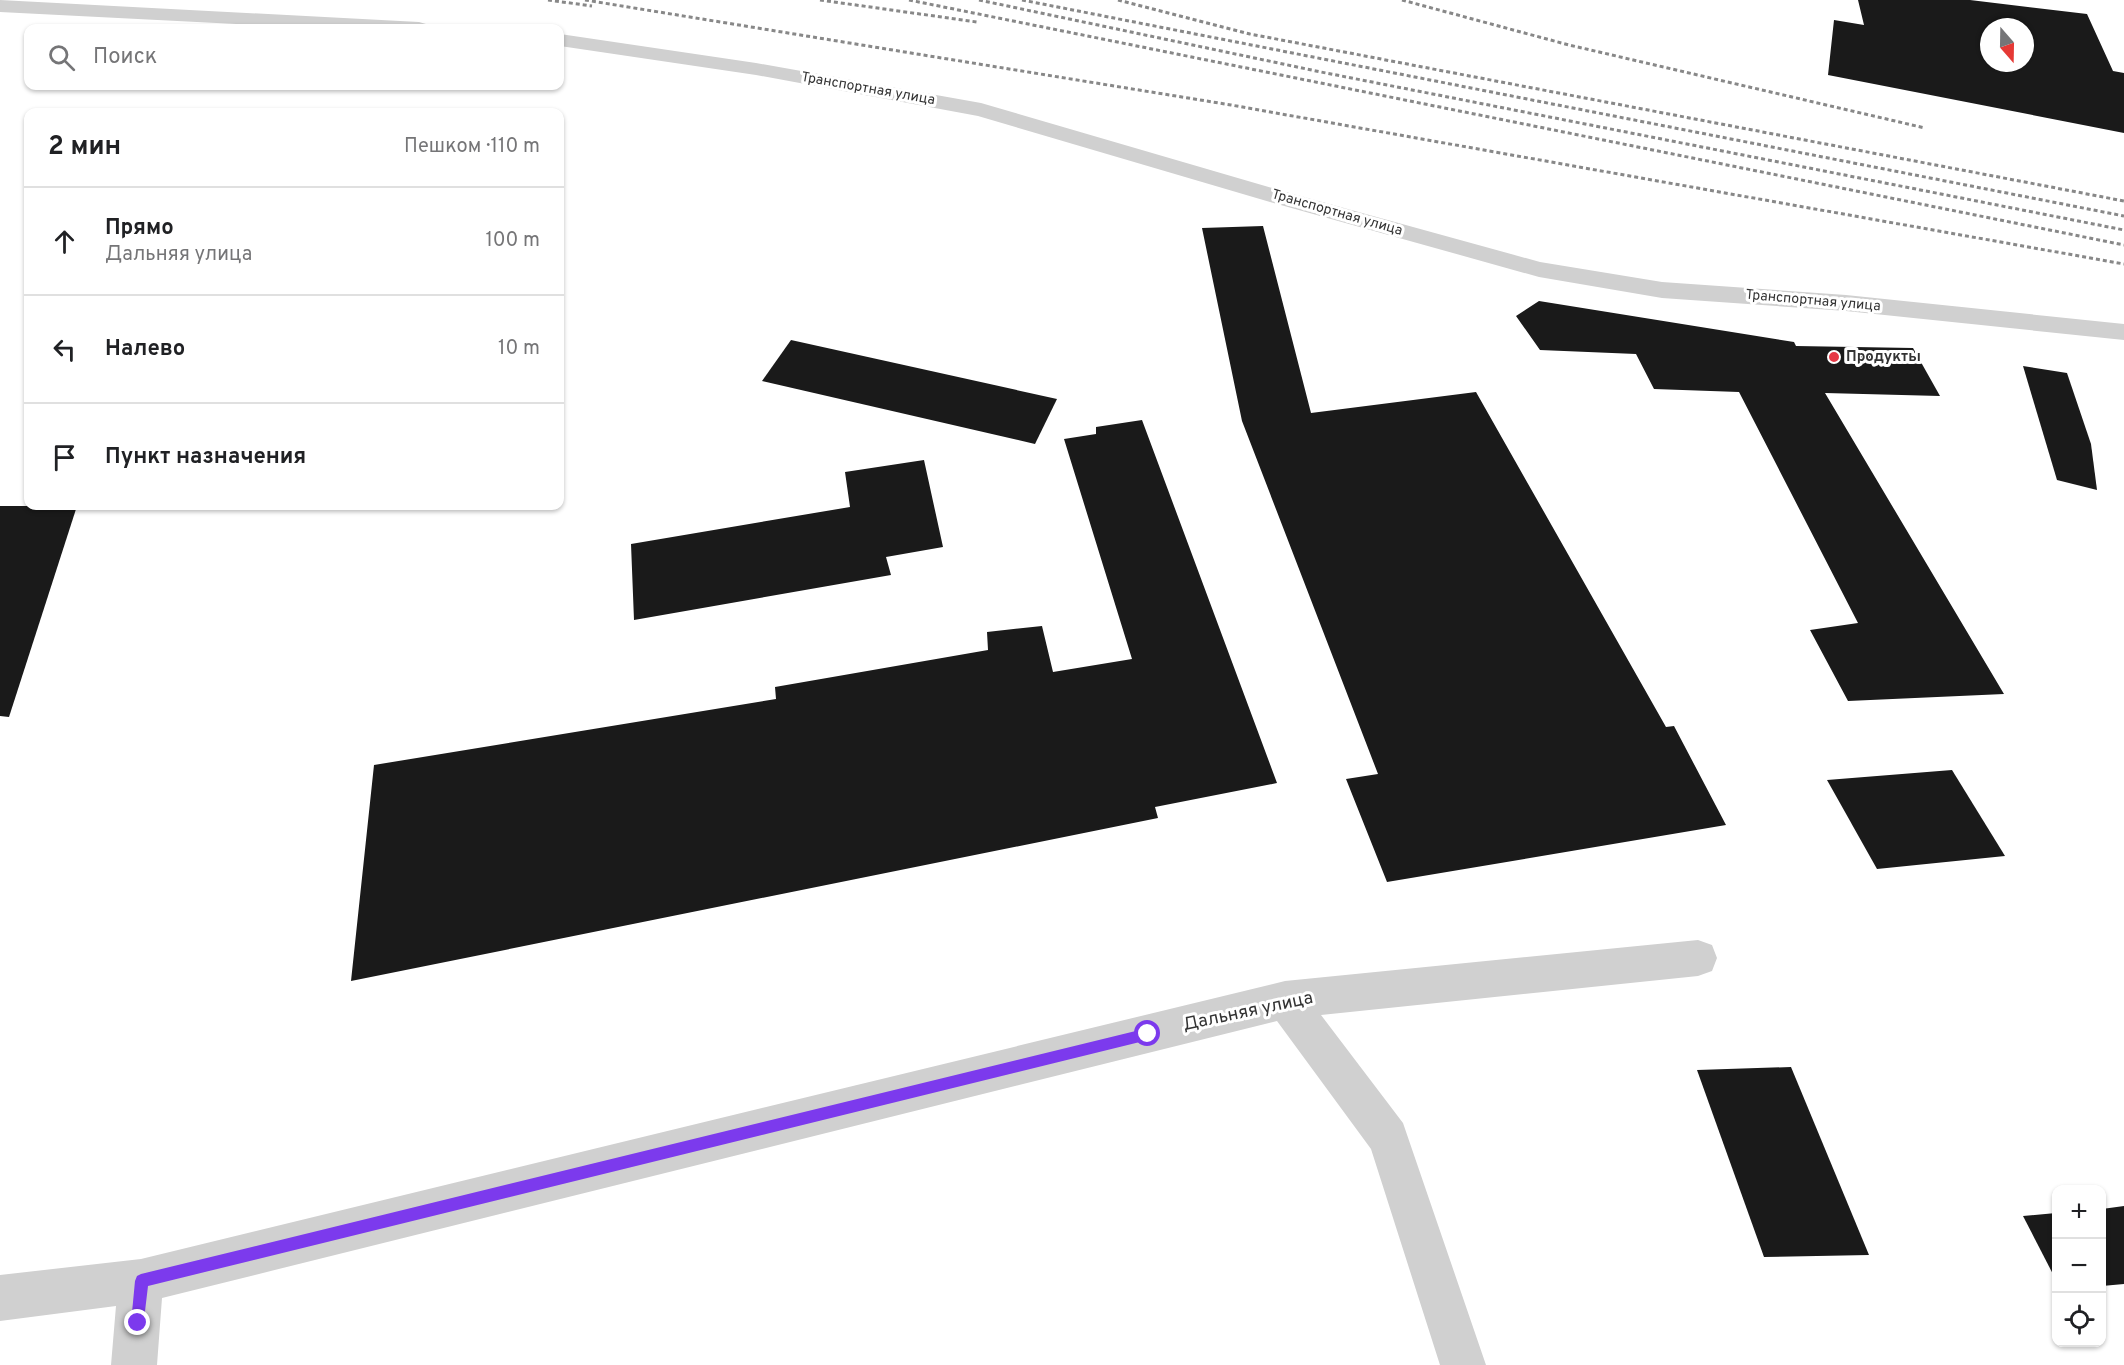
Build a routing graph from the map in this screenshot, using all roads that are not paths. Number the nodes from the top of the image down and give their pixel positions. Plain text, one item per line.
1 (0, 6) edge
2 (343, 24) edge
3 (564, 41) edge
4 (2124, 332) edge
5 (1698, 958) dead end
6 (1285, 1000) junction
7 (141, 1281) junction
8 (0, 1298) edge
9 (134, 1365) edge
10 (1463, 1365) edge

1 - 2 street
3 - 4 street, Транспортная улица
5 - 6 street, Дальняя улица
6 - 7 street, Дальняя улица
6 - 10 street
7 - 8 street, Дальняя улица
7 - 9 street

